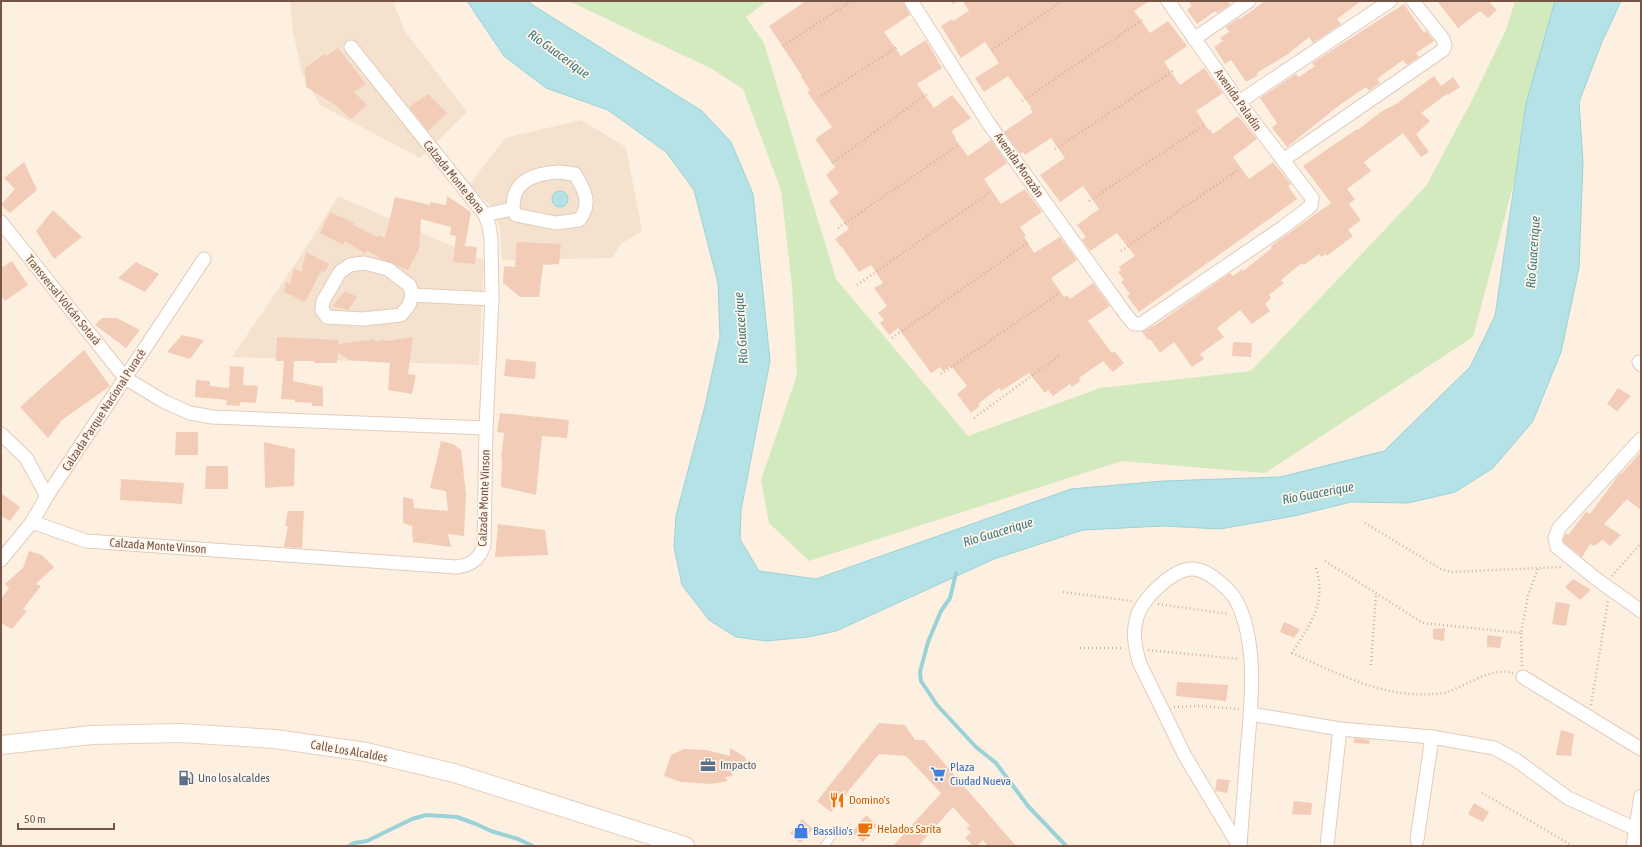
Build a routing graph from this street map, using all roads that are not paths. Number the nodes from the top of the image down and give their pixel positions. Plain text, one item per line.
1 (911, 1) edge
2 (1168, 1) edge
3 (1249, 1) edge
4 (1390, 1) edge
5 (1413, 1) edge
6 (1194, 39) junction
7 (351, 47) dead end
8 (1239, 102) junction
9 (1283, 160) junction
10 (1312, 198) joint
11 (512, 209) junction
12 (485, 215) junction
13 (1, 222) edge
14 (204, 259) dead end
15 (412, 294) junction
16 (492, 299) junction
17 (125, 378) junction
18 (486, 428) junction
19 (1, 434) edge
20 (1641, 439) edge
21 (47, 496) junction
22 (32, 522) junction
23 (1, 560) edge
24 (1641, 611) edge
25 (1523, 677) road end
26 (1251, 712) junction
27 (1340, 729) junction
28 (1432, 737) junction
29 (1, 746) edge
30 (1641, 749) edge
31 (1641, 796) edge
32 (1636, 829) junction
33 (837, 830) dead end
34 (1418, 840) dead end
35 (827, 845) edge
36 (685, 846) edge
37 (1239, 846) edge
38 (1327, 846) edge
39 (1633, 846) edge

1 - 10 street, Avenida Morazán
2 - 6 street, Avenida Paladín
3 - 6 street
4 - 8 street
5 - 9 street
6 - 8 street, Avenida Paladín
7 - 12 street, Calzada Monte Bona
8 - 9 street, Avenida Paladín
9 - 10 street, Avenida Paladín
11 - 11 street
11 - 12 street
12 - 16 street, Calzada Monte Bona
13 - 17 street, Transversal Volcán Sotará
14 - 17 street, Calzada Parque Nacional Puracé
15 - 15 street
15 - 16 street
16 - 18 street, Calzada Monte Bona
17 - 18 street
17 - 21 street, Calzada Parque Nacional Puracé
18 - 22 street, Calzada Monte Vinson
19 - 21 street
20 - 24 street
21 - 22 street, Calzada Parque Nacional Puracé
22 - 23 street, Calzada Parque Nacional Puracé
25 - 30 street
26 - 27 street
26 - 37 street
26 - 37 street
27 - 28 street
27 - 38 street
28 - 32 street
28 - 34 street
29 - 36 main road, Calle Los Alcaldes
31 - 32 street
32 - 39 street
33 - 35 lane

